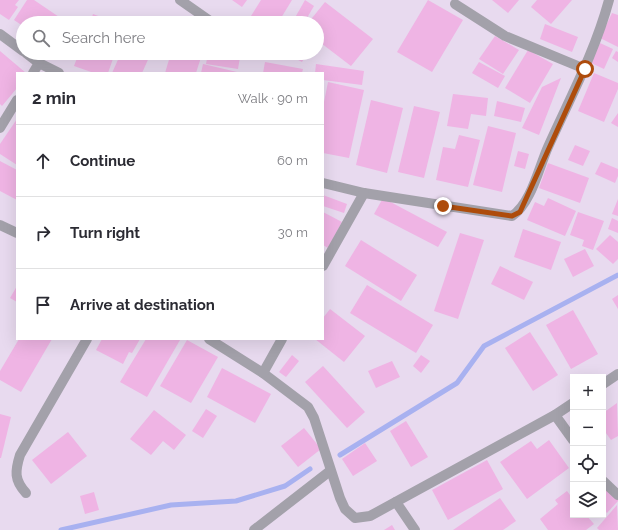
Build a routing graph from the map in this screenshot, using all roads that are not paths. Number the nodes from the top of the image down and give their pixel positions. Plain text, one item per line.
1 (180, 0) edge
2 (609, 0) edge
3 (455, 4) dead end
4 (203, 16) edge
5 (0, 34) edge
6 (16, 46) edge
7 (35, 60) edge
8 (39, 63) junction
9 (585, 69) junction
10 (34, 72) edge
11 (57, 72) edge
12 (16, 102) edge
13 (0, 128) edge
14 (324, 183) edge
15 (364, 193) junction
16 (0, 225) edge
17 (16, 233) edge
18 (324, 264) edge
19 (86, 340) edge
20 (211, 340) edge
21 (281, 340) edge
22 (263, 372) junction
23 (618, 374) edge
24 (606, 382) edge
25 (570, 405) edge
26 (555, 415) junction
27 (570, 436) edge
28 (330, 471) junction
29 (604, 482) edge
30 (26, 493) dead end
31 (618, 495) edge
32 (396, 502) junction
33 (254, 530) edge
34 (415, 530) edge

1 - 4 street
2 - 9 street
3 - 9 street
5 - 6 street
7 - 8 street
8 - 10 street
8 - 11 street
9 - 15 street
12 - 13 street
14 - 15 street
15 - 18 street
16 - 17 street
19 - 30 street
20 - 22 street
21 - 22 street
22 - 28 street
23 - 24 street
25 - 26 street
26 - 27 street
26 - 32 street
28 - 32 street
28 - 33 street
29 - 31 street
32 - 34 street

